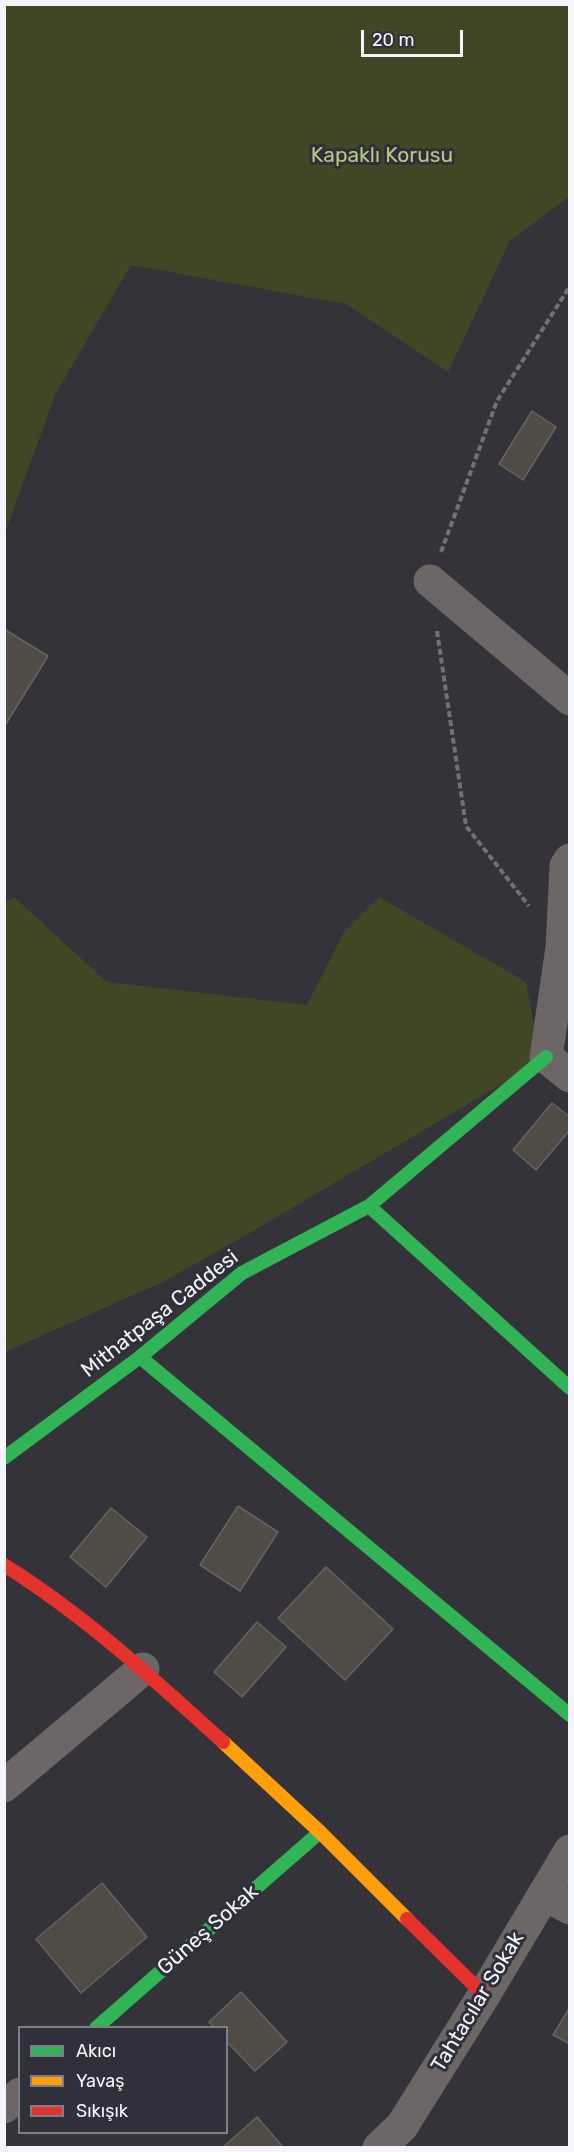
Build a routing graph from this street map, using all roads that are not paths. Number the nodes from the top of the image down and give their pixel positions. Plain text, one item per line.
1 (430, 581) dead end
2 (570, 699) edge
3 (570, 860) edge
4 (558, 1067) edge
5 (369, 1206) junction
6 (140, 1357) junction
7 (570, 1388) edge
8 (4, 1458) edge
9 (4, 1565) edge
10 (143, 1669) junction
11 (570, 1715) edge
12 (4, 1786) edge
13 (320, 1832) junction
14 (570, 1851) edge
15 (557, 1901) edge
16 (484, 1995) junction
17 (98, 2026) edge
18 (18, 2096) edge
19 (4, 2107) edge
20 (379, 2148) edge

1 - 2 street
3 - 4 street
4 - 5 street, Mithatpaşa Caddesi
5 - 6 street, Mithatpaşa Caddesi
5 - 7 street
6 - 8 street, Mithatpaşa Caddesi
6 - 11 street
9 - 10 street
10 - 12 street
10 - 13 street
13 - 16 street
13 - 17 street, Güneş Sokak
14 - 15 street, Tahtacılar Sokak
15 - 16 street, Tahtacılar Sokak
16 - 20 street, Tahtacılar Sokak
18 - 19 street

